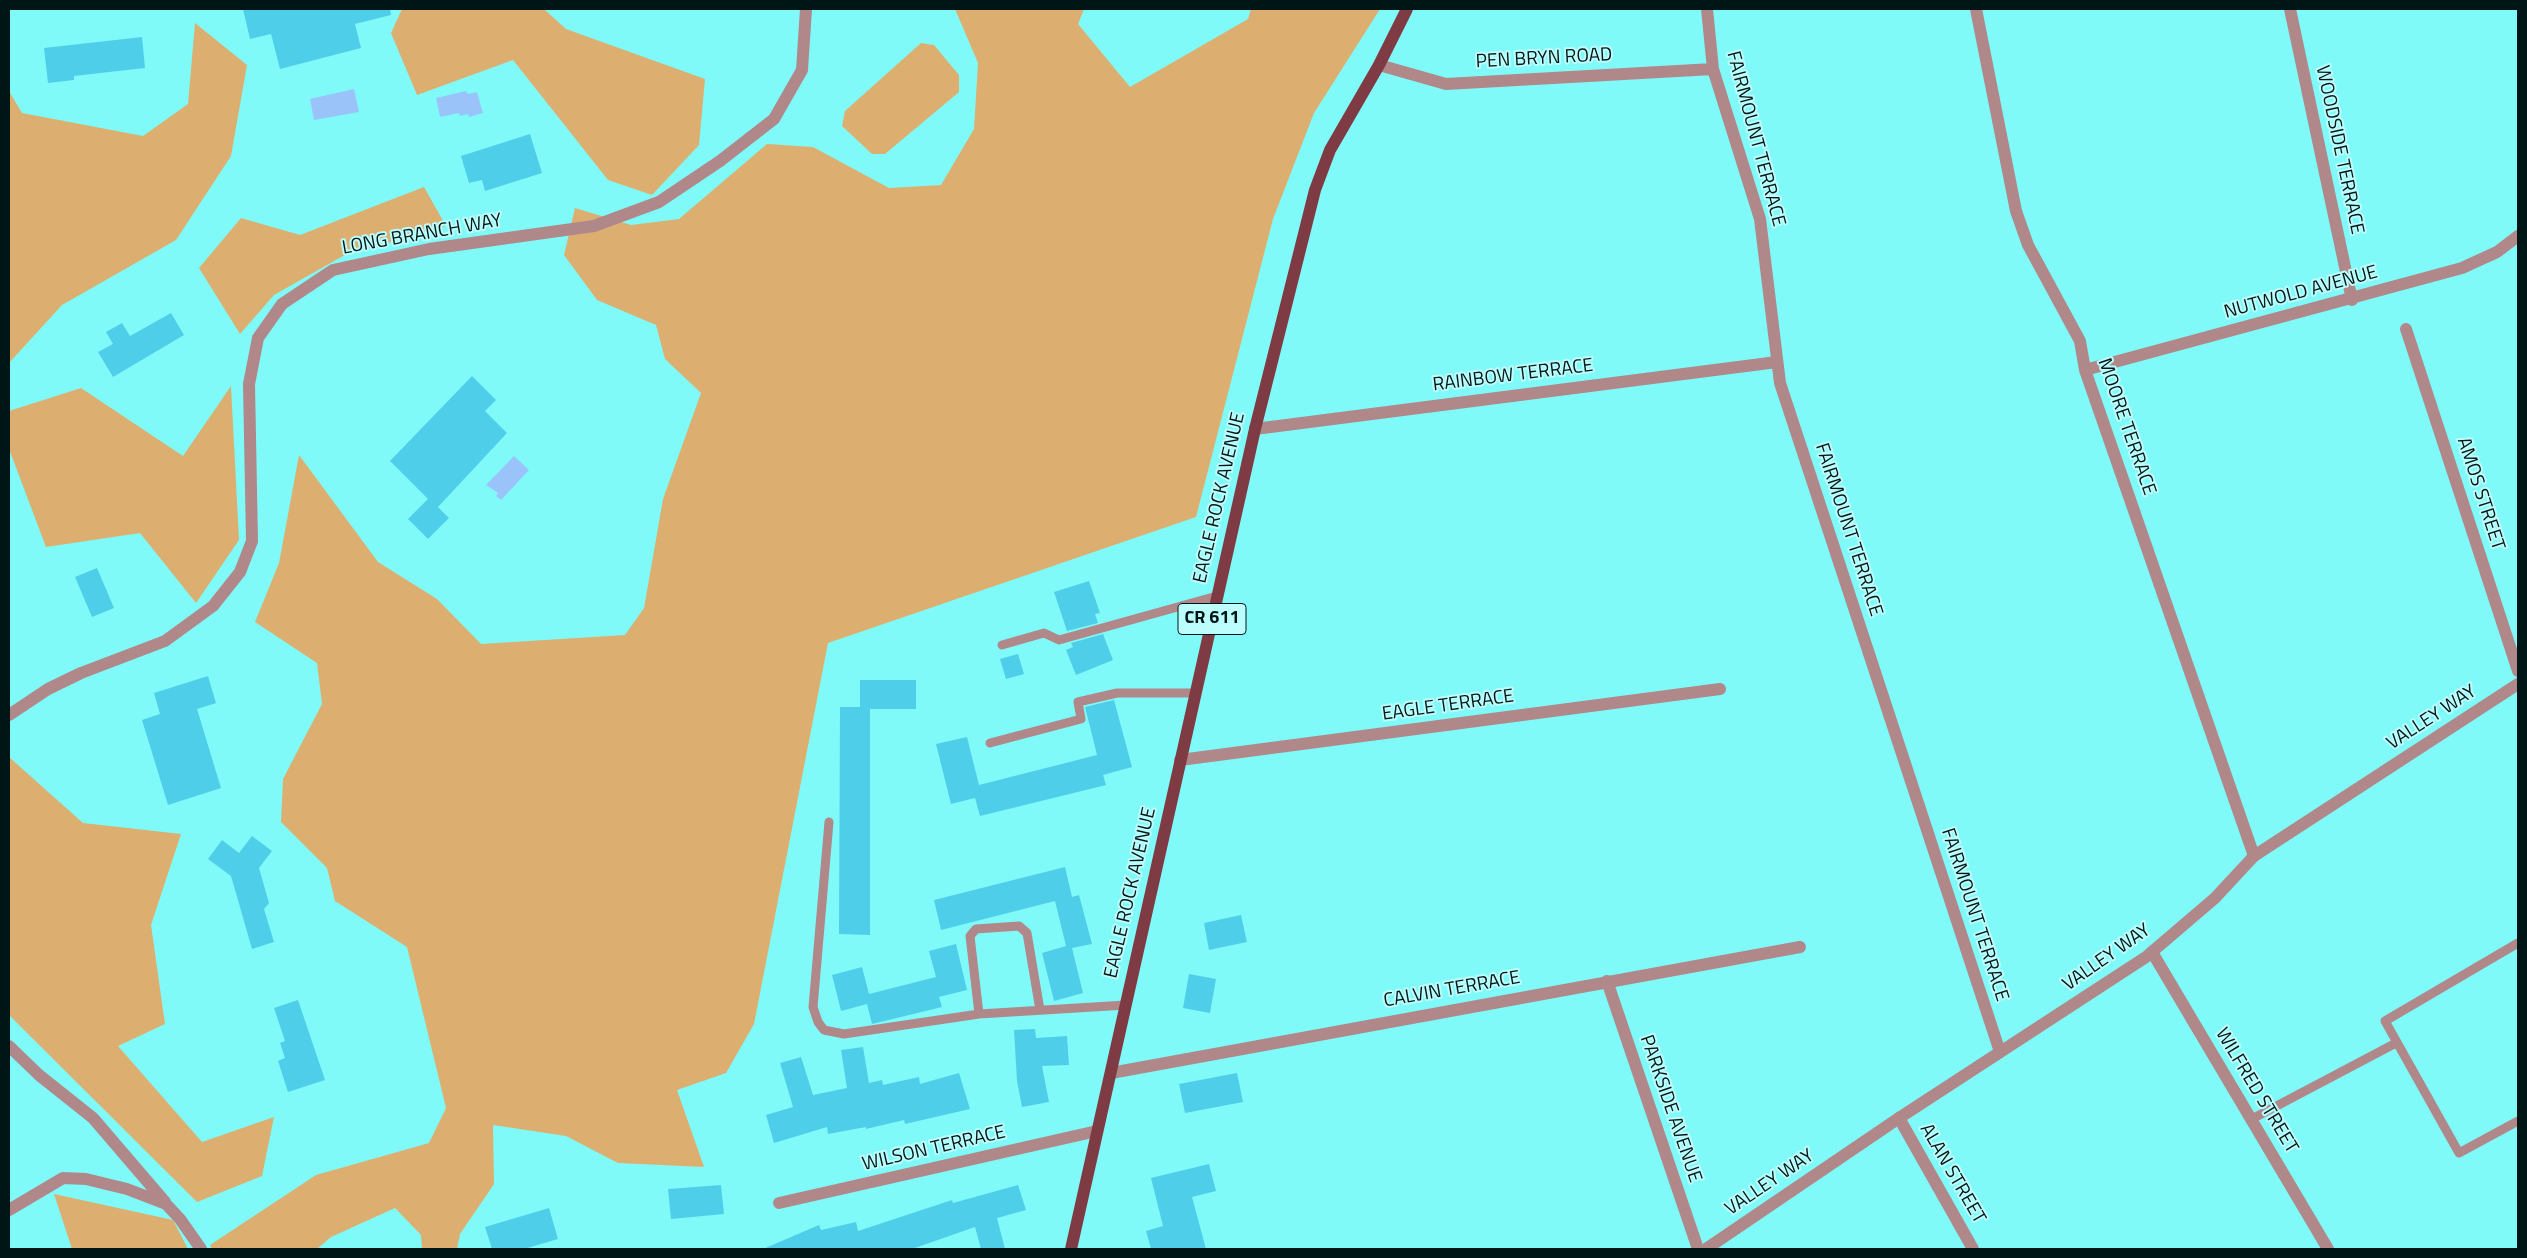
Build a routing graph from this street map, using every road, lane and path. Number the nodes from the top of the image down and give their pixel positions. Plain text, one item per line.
1 (806, 9) edge
2 (1407, 9) edge
3 (1707, 9) edge
4 (1976, 9) edge
5 (2290, 9) edge
6 (1379, 65) junction
7 (1713, 69) junction
8 (2518, 236) edge
9 (2352, 300) junction
10 (2406, 330) dead end
11 (1777, 362) junction
12 (2086, 370) junction
13 (1254, 429) junction
14 (1217, 596) junction
15 (1002, 645) dead end
16 (2518, 671) edge
17 (2518, 684) edge
18 (1720, 689) dead end
19 (1195, 693) junction
20 (9, 714) edge
21 (990, 744) dead end
22 (1180, 760) junction
23 (829, 822) dead end
24 (2254, 856) junction
25 (2518, 943) edge
26 (1800, 947) dead end
27 (2152, 952) junction
28 (1607, 981) junction
29 (1126, 1005) junction
30 (1040, 1010) junction
31 (980, 1014) junction
32 (2396, 1043) junction
33 (9, 1046) edge
34 (2000, 1052) junction
35 (1110, 1072) junction
36 (1899, 1118) junction
37 (2250, 1120) junction
38 (2518, 1121) edge
39 (1097, 1131) junction
40 (778, 1203) dead end
41 (166, 1204) junction
42 (9, 1210) edge
43 (200, 1249) edge
44 (1071, 1249) edge
45 (1698, 1249) edge
46 (1706, 1249) edge
47 (1973, 1249) edge
48 (2328, 1249) edge

1 - 20 street, LONG BRANCH WAY
2 - 6 main road, EAGLE ROCK AVENUE / CR 611
3 - 7 street, FAIRMOUNT TERRACE
4 - 12 street, MOORE TERRACE
5 - 9 street, WOODSIDE TERRACE
6 - 7 street, PEN BRYN ROAD
6 - 13 main road, EAGLE ROCK AVENUE / CR 611
7 - 11 street, FAIRMOUNT TERRACE
8 - 9 street, NUTWOLD AVENUE
9 - 12 street, NUTWOLD AVENUE
10 - 16 street, AMOS STREET
11 - 13 street, RAINBOW TERRACE
11 - 34 street, FAIRMOUNT TERRACE
12 - 24 street, MOORE TERRACE
13 - 14 main road, EAGLE ROCK AVENUE / CR 611
14 - 15 lane
14 - 19 main road, EAGLE ROCK AVENUE / CR 611
17 - 24 street, VALLEY WAY
18 - 22 street, EAGLE TERRACE
19 - 21 lane
19 - 22 main road, EAGLE ROCK AVENUE / CR 611
22 - 29 main road, EAGLE ROCK AVENUE / CR 611
23 - 31 lane
24 - 27 street, VALLEY WAY
25 - 32 lane
26 - 28 street, CALVIN TERRACE
27 - 34 street, VALLEY WAY
27 - 37 street, WILFRED STREET
28 - 35 street, CALVIN TERRACE
28 - 45 street, PARKSIDE AVENUE
29 - 30 lane
29 - 35 main road, EAGLE ROCK AVENUE / CR 611
30 - 31 lane
30 - 31 lane
32 - 37 lane
32 - 38 lane
33 - 41 street
34 - 36 street, VALLEY WAY
35 - 39 main road, EAGLE ROCK AVENUE / CR 611
36 - 46 street, VALLEY WAY
36 - 47 street, ALAN STREET
37 - 48 street, WILFRED STREET
39 - 40 street, WILSON TERRACE
39 - 44 main road, EAGLE ROCK AVENUE / CR 611
41 - 42 street
41 - 43 street

